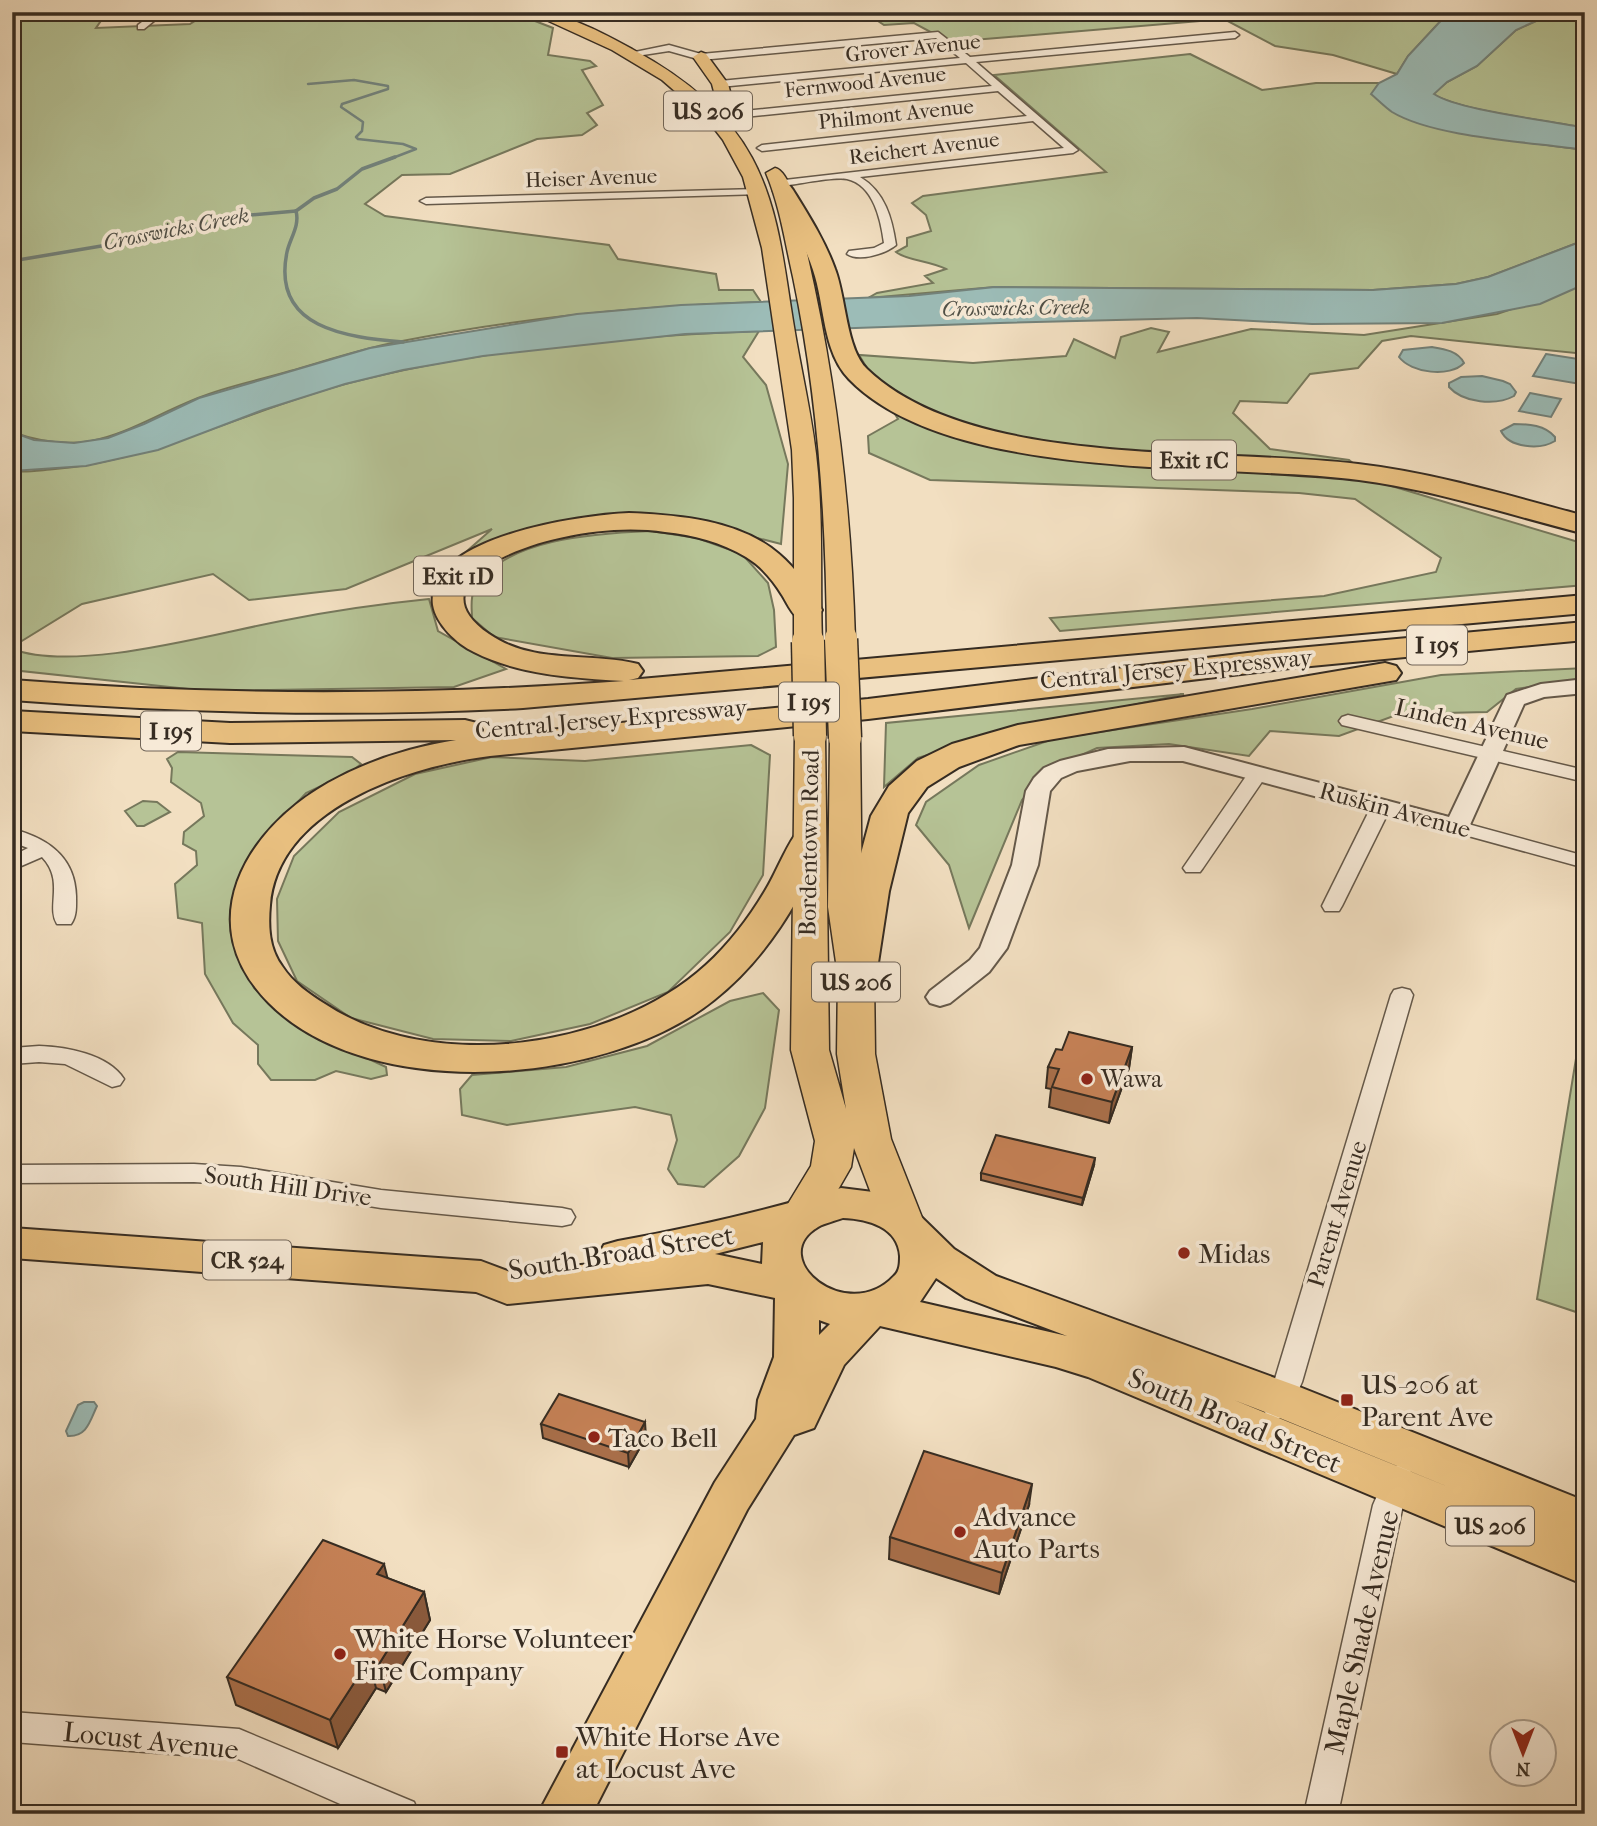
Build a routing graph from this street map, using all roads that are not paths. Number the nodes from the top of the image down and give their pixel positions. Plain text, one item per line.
1 (162, 12) edge
2 (536, 12) edge
3 (617, 12) edge
4 (632, 12) edge
5 (561, 16) edge
6 (141, 27) dead end
7 (597, 28) junction
8 (1235, 35) dead end
9 (575, 45) dead end
10 (638, 52) junction
11 (601, 56) dead end
12 (701, 57) junction
13 (970, 61) junction
14 (720, 84) junction
15 (1001, 88) junction
16 (730, 111) junction
17 (1035, 118) junction
18 (762, 148) junction
19 (849, 176) junction
20 (782, 187) junction
21 (758, 192) junction
22 (426, 201) dead end
23 (853, 254) dead end
24 (827, 333) junction
25 (1585, 525) edge
26 (1585, 604) edge
27 (807, 610) junction
28 (1585, 631) edge
29 (1585, 647) edge
30 (1288, 659) junction
31 (787, 676) junction
32 (1583, 688) edge
33 (12, 690) edge
34 (12, 721) edge
35 (1348, 721) dead end
36 (827, 737) junction
37 (1491, 752) junction
38 (1258, 773) junction
39 (1585, 776) edge
40 (1381, 807) junction
41 (1457, 827) junction
42 (12, 835) edge
43 (808, 843) junction
44 (45, 848) junction
45 (1585, 862) edge
46 (12, 864) edge
47 (1193, 868) dead end
48 (1332, 906) dead end
49 (64, 919) dead end
50 (856, 976) junction
51 (1402, 995) dead end
52 (940, 997) dead end
53 (12, 1056) edge
54 (112, 1079) dead end
55 (12, 1174) edge
56 (562, 1217) dead end
57 (801, 1217) junction
58 (909, 1227) junction
59 (12, 1243) edge
60 (481, 1277) junction
61 (794, 1288) junction
62 (872, 1308) junction
63 (1274, 1416) junction
64 (778, 1422) junction
65 (1401, 1470) junction
66 (1585, 1522) edge
67 (1585, 1564) edge
68 (12, 1727) edge
69 (402, 1814) edge
70 (565, 1814) edge
71 (1321, 1814) edge

1 - 6 street
2 - 5 highway, US 206
3 - 5 street
4 - 7 street
5 - 7 highway, US 206
5 - 9 highway
5 - 10 highway, US 206
7 - 10 highway, US 206
8 - 13 street, Grover Avenue
10 - 11 highway
10 - 12 street
10 - 16 highway, US 206
10 - 21 highway, US 206
12 - 13 street
12 - 14 highway
13 - 14 street, Grover Avenue
13 - 15 street
14 - 16 highway
15 - 16 street, Fernwood Avenue
15 - 17 street
16 - 18 highway, US 206
17 - 18 street, Philmont Avenue
17 - 19 street, Reichert Avenue
18 - 20 highway, US 206
19 - 20 street, Reichert Avenue
19 - 23 street
20 - 24 highway, US 206
20 - 24 highway, Exit 1C
21 - 22 street, Heiser Avenue
21 - 27 highway, Bordentown Road / US 206
24 - 25 highway, Exit 1C
24 - 36 highway, Bordentown Road / US 206, bridge
26 - 31 highway, Central Jersey Expressway / I 195
27 - 31 highway, Exit 1D
27 - 36 highway, Bordentown Road / US 206, bridge
28 - 30 highway, Central Jersey Expressway / I 195
29 - 50 highway
30 - 34 highway, Central Jersey Expressway / I 195
30 - 43 highway
31 - 33 highway, Central Jersey Expressway / I 195
32 - 37 street
35 - 37 street, Linden Avenue
36 - 43 highway, Bordentown Road
36 - 50 highway, Bordentown Road / US 206
37 - 39 street, Linden Avenue
37 - 41 street
38 - 40 street, Ruskin Avenue
38 - 47 street
38 - 52 street, Ruskin Avenue
40 - 41 street, Ruskin Avenue
40 - 48 street
41 - 45 street, Ruskin Avenue
42 - 44 street
43 - 57 highway, Bordentown Road
44 - 46 street
44 - 49 street
50 - 58 highway, Bordentown Road / US 206
51 - 63 street, Parent Avenue
53 - 54 street
55 - 56 street, South Hill Drive
57 - 58 main road
57 - 60 main road, South Broad Street / CR 524
57 - 61 main road
58 - 62 main road
58 - 63 main road, South Broad Street / US 206
59 - 60 main road, South Broad Street / CR 524
60 - 61 main road, South Broad Street / CR 524
61 - 62 main road
61 - 64 main road
62 - 63 main road, South Broad Street / US 206
62 - 64 main road
63 - 65 main road, South Broad Street / US 206
64 - 70 main road
65 - 66 main road, South Broad Street / US 206
65 - 67 main road, South Broad Street / US 206
65 - 71 street, Maple Shade Avenue
68 - 69 street, Locust Avenue

